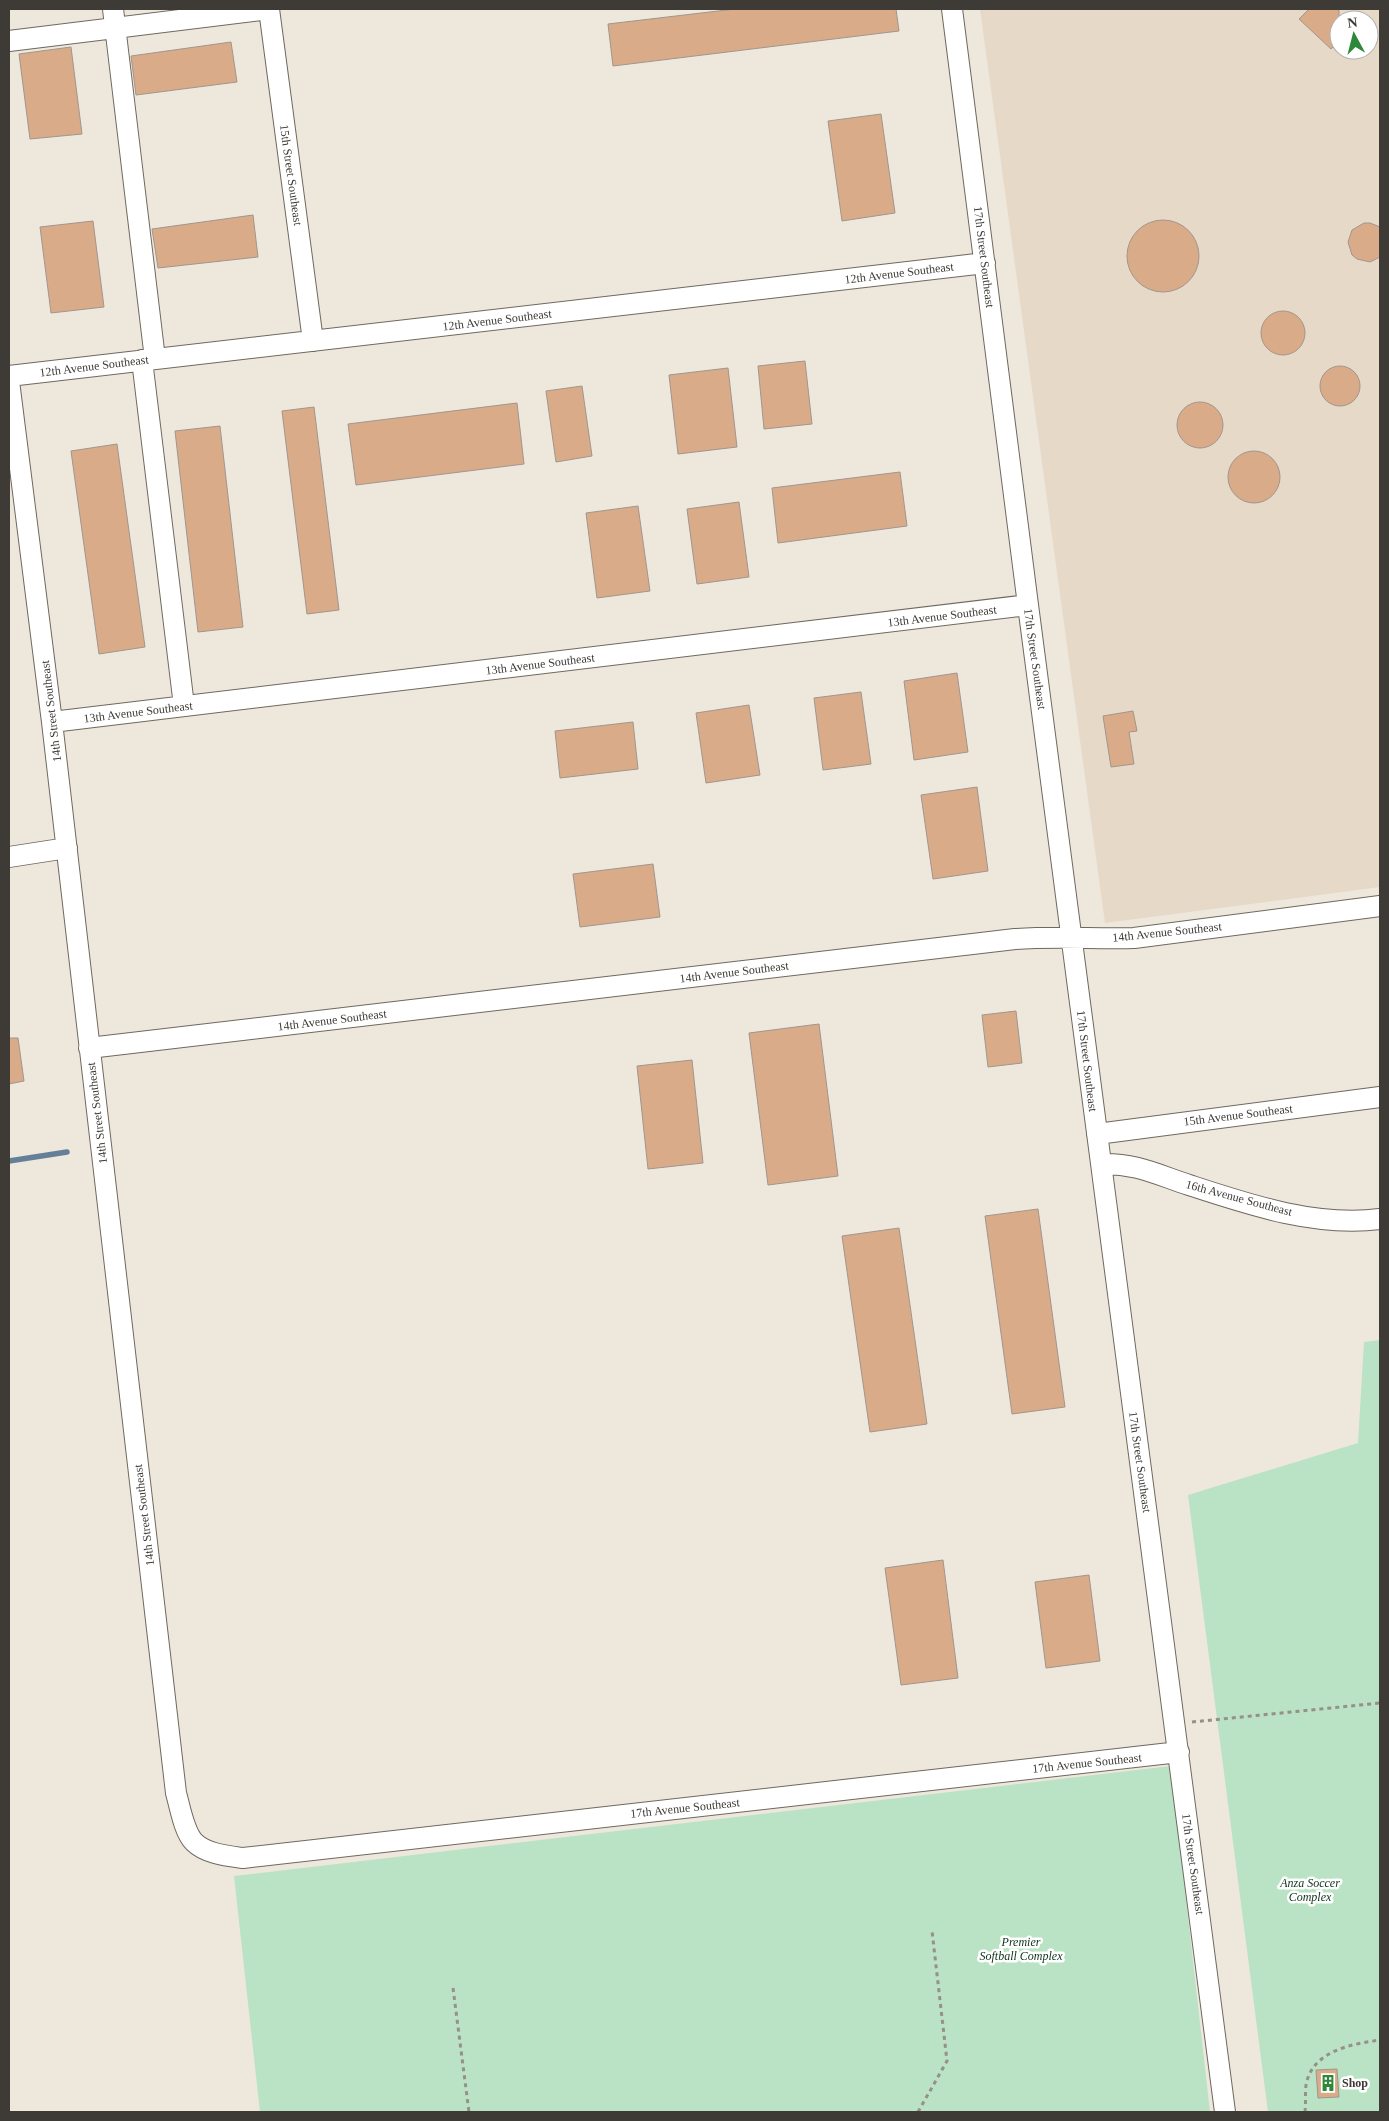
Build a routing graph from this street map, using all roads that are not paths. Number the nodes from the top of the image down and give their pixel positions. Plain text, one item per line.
1 (269, 9) edge
2 (952, 9) edge
3 (114, 18) edge
4 (9, 41) edge
5 (985, 264) junction
6 (313, 341) junction
7 (148, 360) junction
8 (9, 376) edge
9 (9, 381) edge
10 (1028, 605) junction
11 (184, 706) junction
12 (52, 722) junction
13 (67, 848) junction
14 (9, 856) edge
15 (1380, 906) edge
16 (1072, 936) junction
17 (89, 1048) junction
18 (1380, 1097) edge
19 (1097, 1134) junction
20 (1101, 1164) junction
21 (1380, 1219) edge
22 (1178, 1752) junction
23 (194, 1842) joint
24 (1225, 2112) edge

1 - 3 street
1 - 6 street, 15th Street Southeast
2 - 5 street, 17th Street Southeast
3 - 4 street
3 - 7 street
5 - 6 street, 12th Avenue Southeast
5 - 10 street, 17th Street Southeast
6 - 7 street, 12th Avenue Southeast
7 - 8 street, 12th Avenue Southeast
7 - 11 street
9 - 12 street, 14th Street Southeast
10 - 11 street, 13th Avenue Southeast
10 - 16 street, 17th Street Southeast
11 - 12 street, 13th Avenue Southeast
12 - 13 street, 14th Street Southeast
13 - 14 street
13 - 17 street, 14th Street Southeast
15 - 16 street, 14th Avenue Southeast
16 - 17 street, 14th Avenue Southeast
16 - 19 street, 17th Street Southeast
17 - 23 street, 14th Street Southeast
18 - 19 street, 15th Avenue Southeast
19 - 20 street, 17th Street Southeast
20 - 21 street, 16th Avenue Southeast
20 - 22 street, 17th Street Southeast
22 - 23 street, 17th Avenue Southeast
22 - 24 street, 17th Street Southeast

